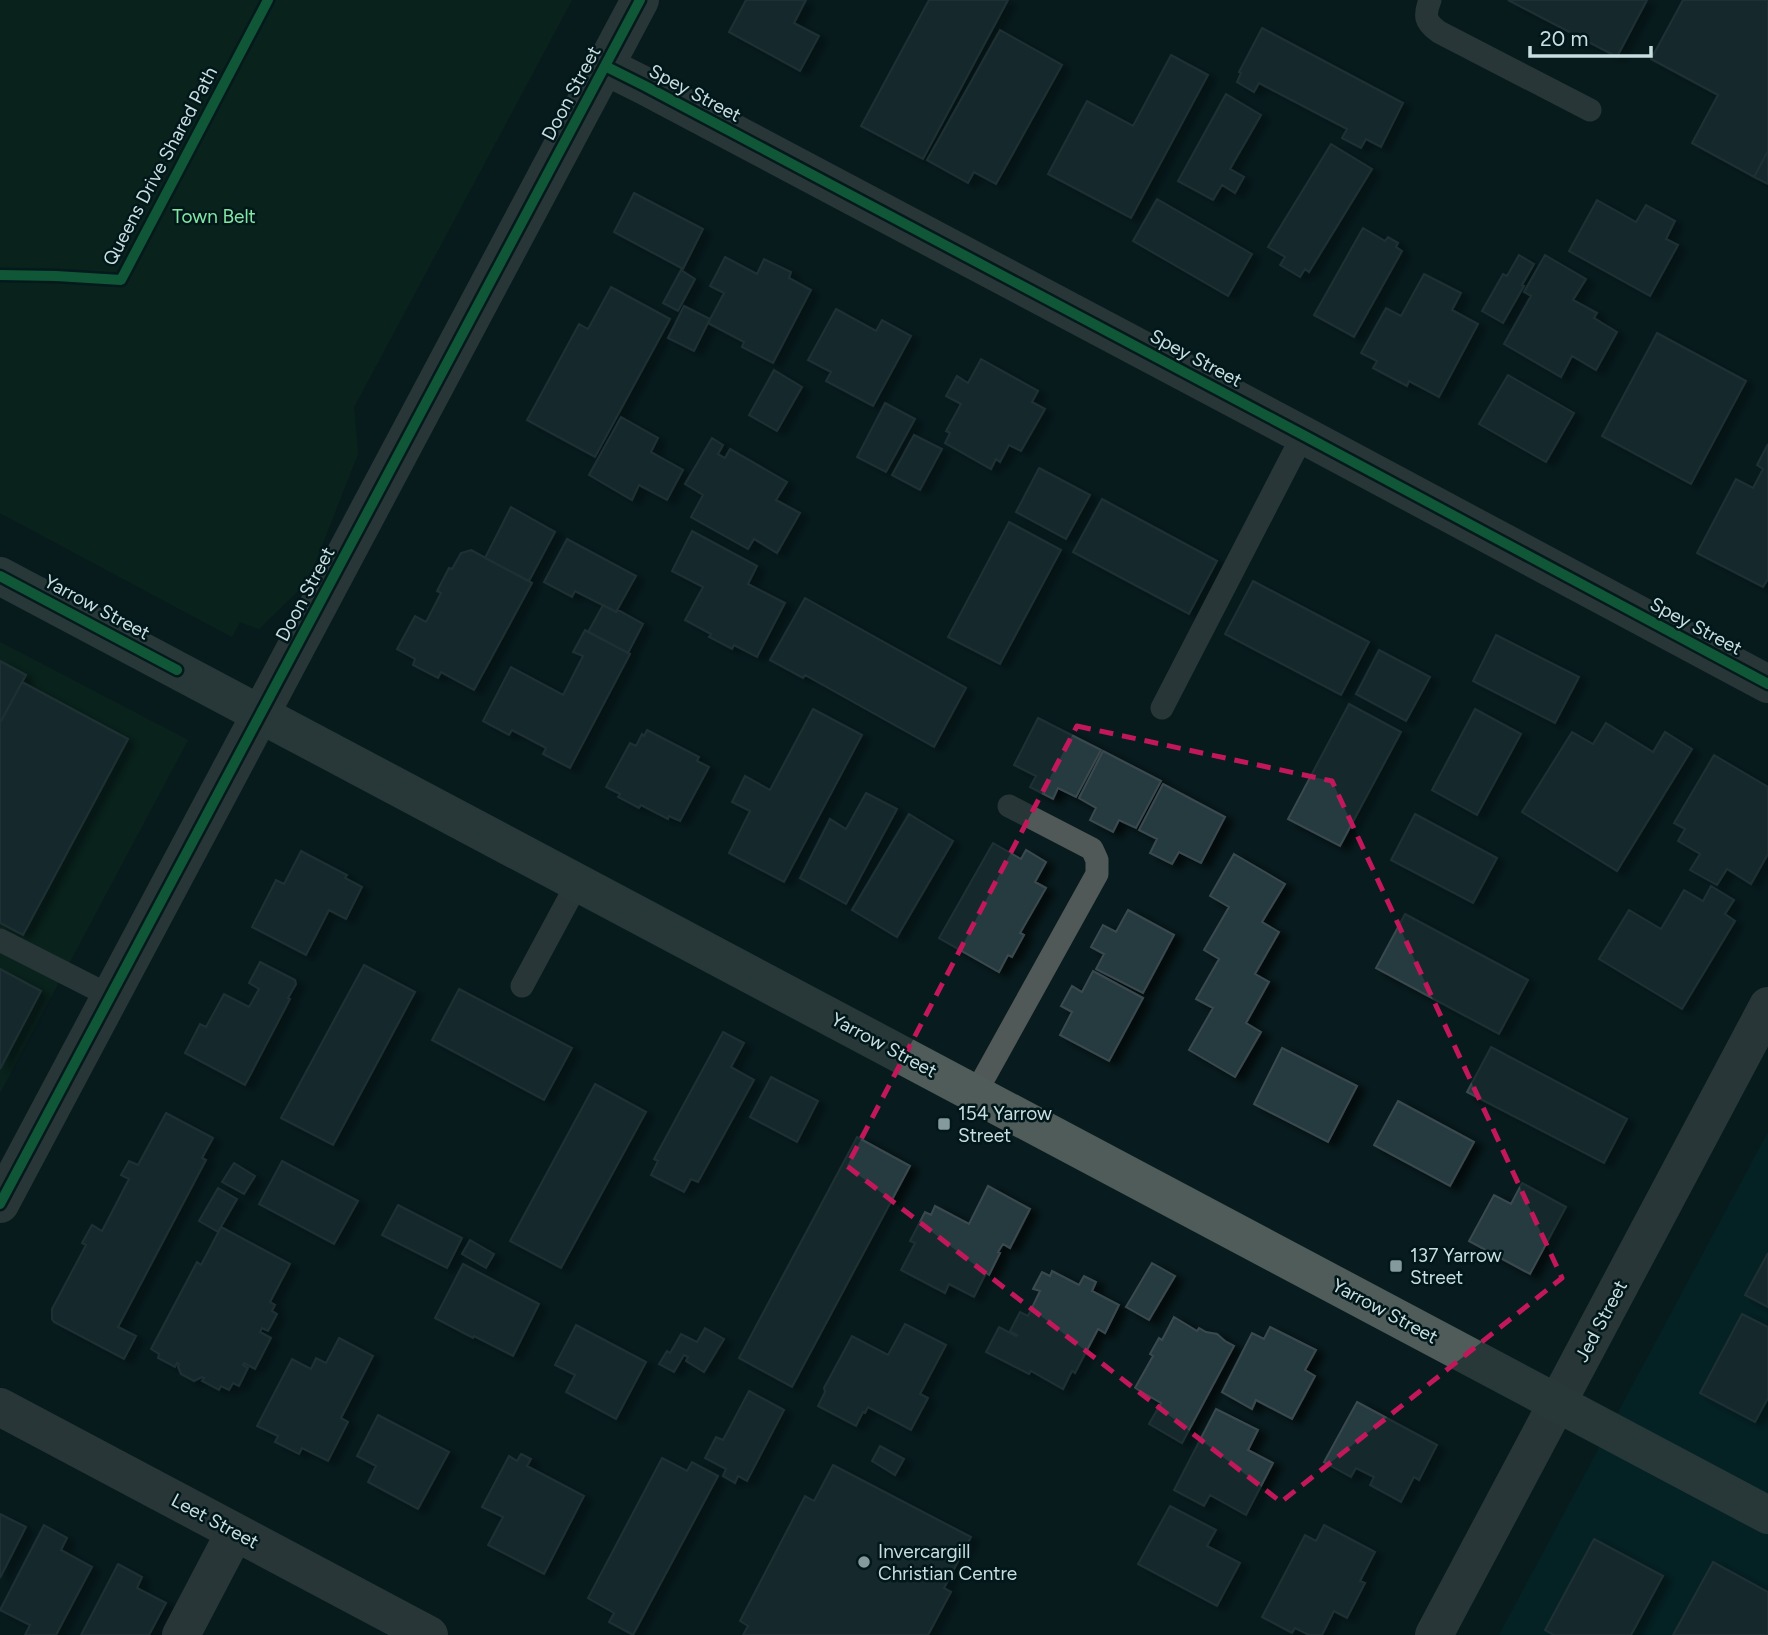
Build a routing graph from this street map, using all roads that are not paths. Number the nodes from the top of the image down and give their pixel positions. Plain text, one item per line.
1 (640, 0) edge
2 (1430, 0) edge
3 (605, 66) junction
4 (1590, 110) dead end
5 (1303, 435) junction
6 (0, 576) edge
7 (1768, 684) edge
8 (1162, 708) dead end
9 (262, 714) junction
10 (1009, 806) dead end
11 (578, 882) junction
12 (0, 940) edge
13 (523, 986) dead end
14 (110, 996) junction
15 (1768, 1006) edge
16 (975, 1094) junction
17 (0, 1204) edge
18 (1557, 1402) junction
19 (0, 1407) edge
20 (1768, 1515) edge
21 (235, 1532) junction
22 (181, 1635) edge
23 (429, 1635) edge
24 (1434, 1635) edge

1 - 3 street, Doon Street
2 - 4 lane
3 - 5 street, Spey Street
3 - 9 street, Doon Street
5 - 7 street, Spey Street
5 - 8 lane
6 - 9 main road, Yarrow Street
9 - 11 main road, Yarrow Street
9 - 14 street, Doon Street
10 - 16 lane
11 - 13 lane
11 - 16 main road, Yarrow Street
12 - 14 lane
14 - 17 street, Doon Street
15 - 18 street, Jed Street
16 - 18 main road, Yarrow Street
18 - 20 main road, Yarrow Street
18 - 24 street, Jed Street
19 - 21 street, Leet Street
21 - 22 street
21 - 23 street, Leet Street

